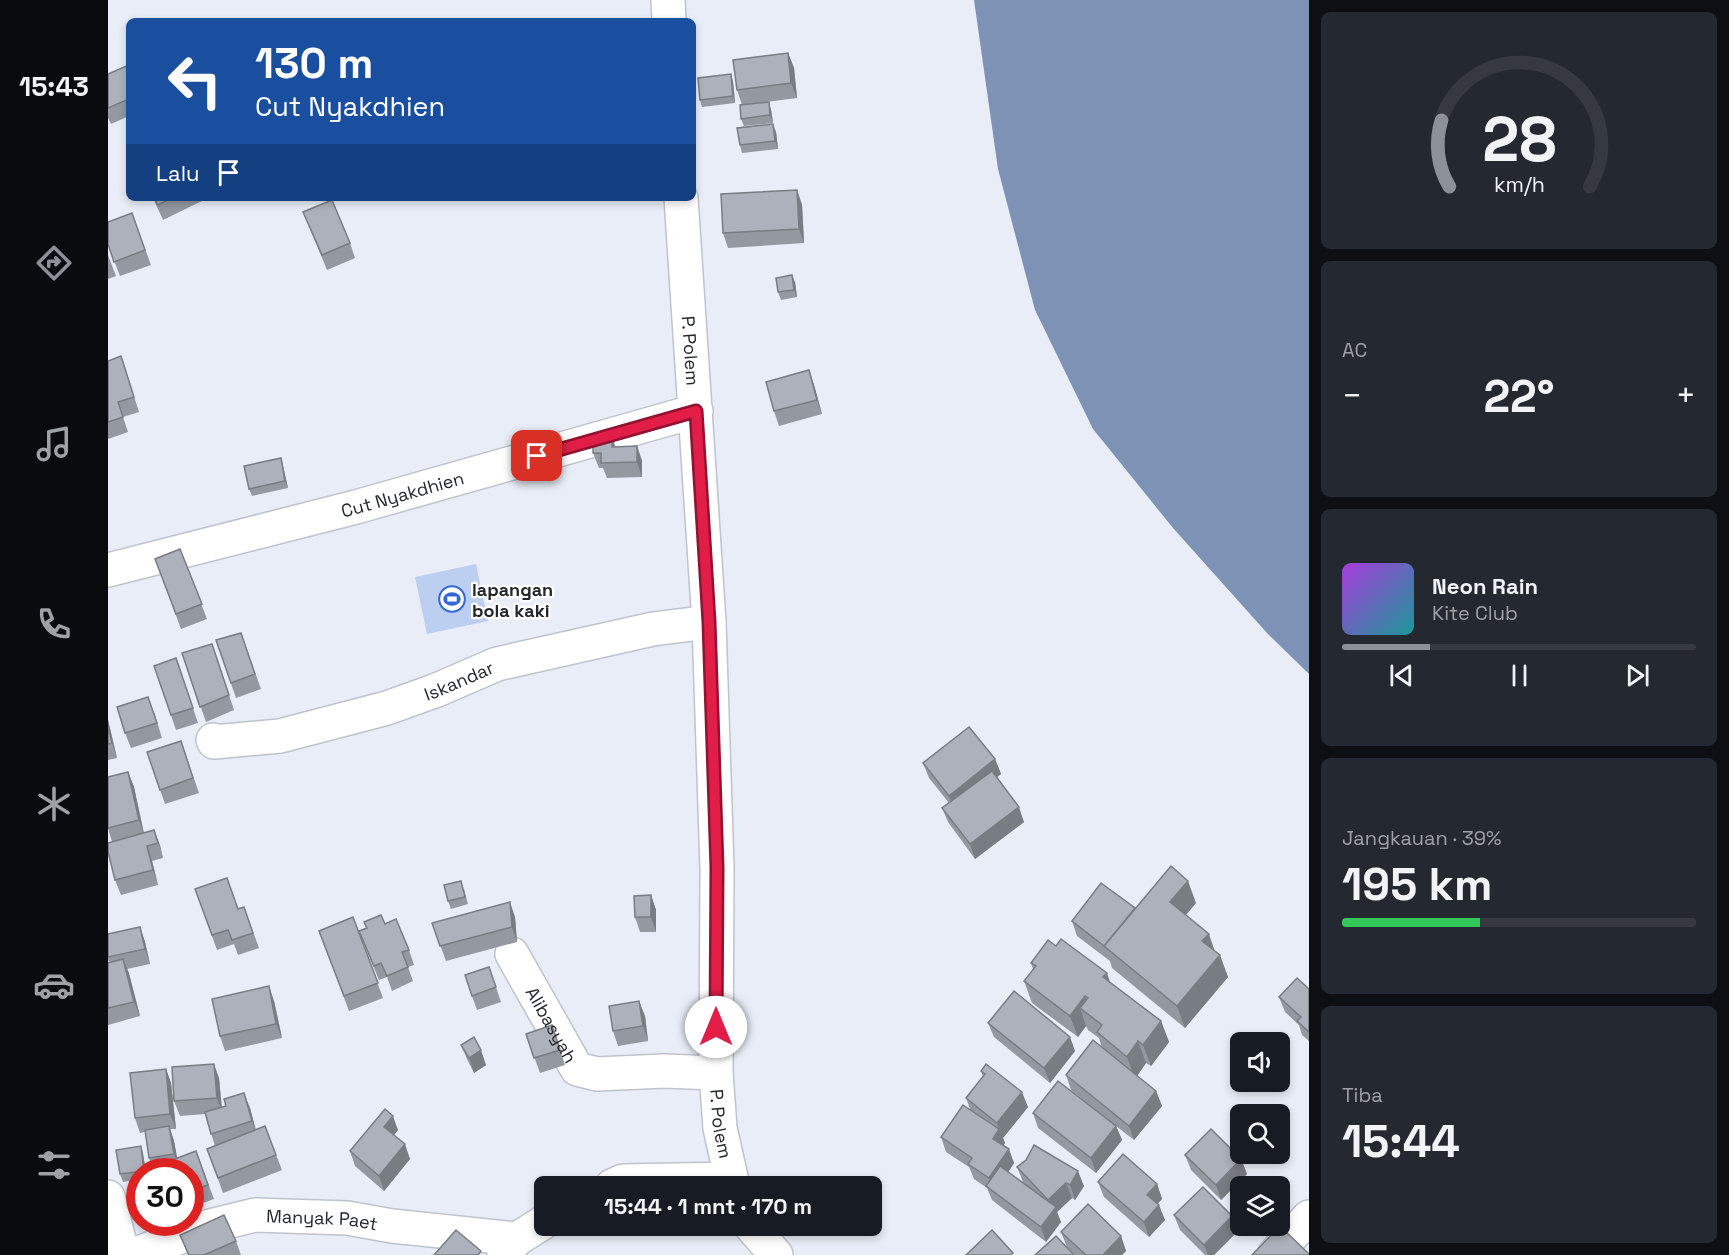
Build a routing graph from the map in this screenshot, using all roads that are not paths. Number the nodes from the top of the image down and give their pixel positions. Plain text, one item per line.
1 (668, 0) edge
2 (669, 18) edge
3 (681, 201) edge
4 (696, 411) junction
5 (108, 570) edge
6 (709, 622) junction
7 (213, 740) dead end
8 (512, 954) dead end
9 (716, 1073) junction
10 (730, 1176) edge
11 (108, 1197) edge
12 (1309, 1217) edge
13 (534, 1229) edge
14 (760, 1236) edge
15 (510, 1247) edge
16 (123, 1255) edge
17 (134, 1255) edge
18 (776, 1255) edge
19 (1274, 1255) edge

1 - 2 street
3 - 4 street, P. Polem
4 - 5 street, Cut Nyakdhien
4 - 6 street, P. Polem
6 - 7 street, Iskandar
6 - 9 street, P. Polem
8 - 9 street, Alibasyah
9 - 10 street, P. Polem
11 - 16 street
12 - 19 street
13 - 15 street
14 - 18 street
15 - 17 street, Manyak Paet

